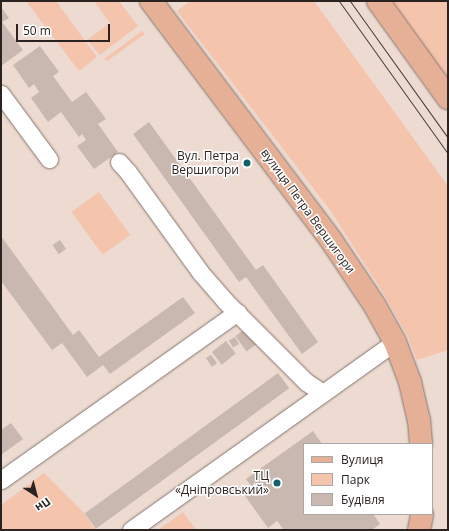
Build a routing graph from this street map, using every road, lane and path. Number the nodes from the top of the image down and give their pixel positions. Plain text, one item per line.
1 (151, 1) edge
2 (378, 1) edge
3 (1, 94) edge
4 (448, 98) edge
5 (49, 159) dead end
6 (119, 162) dead end
7 (237, 312) junction
8 (395, 342) junction
9 (323, 393) junction
10 (421, 443) edge
11 (1, 480) edge
12 (422, 515) edge
13 (131, 530) edge
14 (419, 530) edge

1 - 8 main road, вулиця Петра Вершигори
2 - 4 main road
3 - 5 lane
6 - 7 lane
7 - 9 lane
7 - 11 lane
8 - 9 lane
8 - 10 main road, вулиця Петра Вершигори
9 - 13 lane
12 - 14 main road

